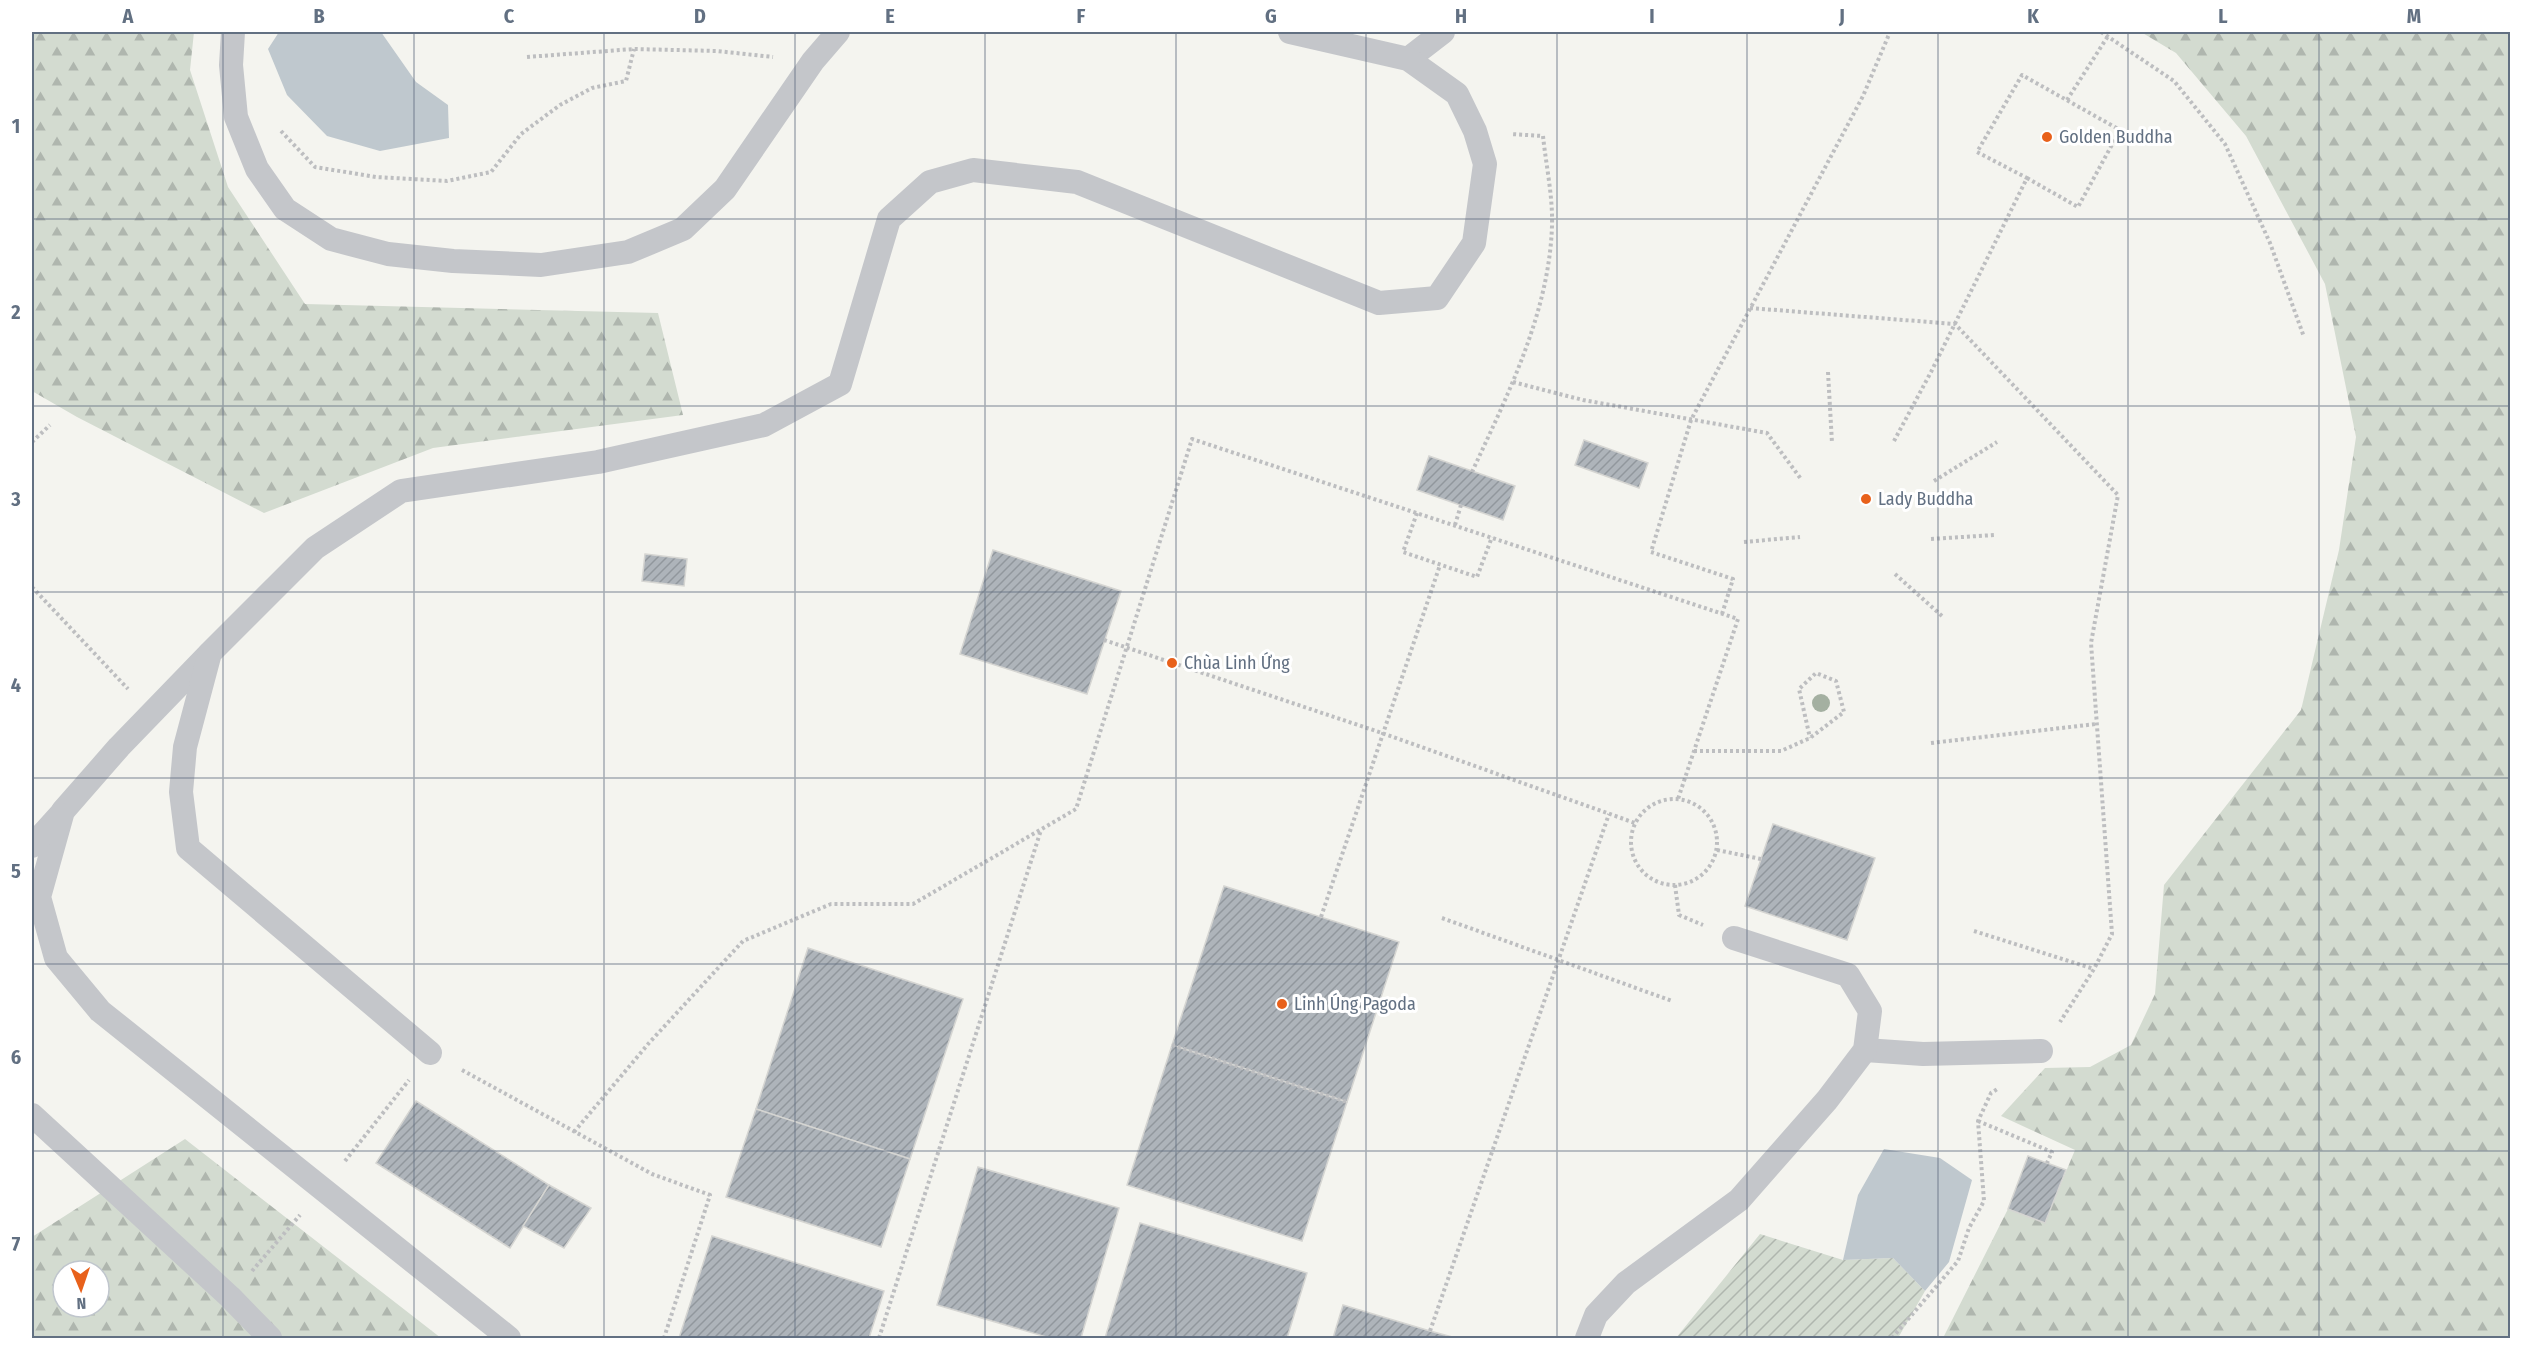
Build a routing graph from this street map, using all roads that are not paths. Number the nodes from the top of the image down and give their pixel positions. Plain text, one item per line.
1 (233, 32) edge
2 (838, 32) edge
3 (1290, 32) edge
4 (1443, 32) edge
5 (1408, 59) junction
6 (210, 653) junction
7 (63, 811) junction
8 (32, 846) edge
9 (1734, 938) road end
10 (1865, 1050) junction
11 (2041, 1051) road end
12 (430, 1053) road end
13 (32, 1115) edge
14 (270, 1338) edge
15 (509, 1338) edge
16 (1587, 1338) edge

1 - 2 lane
3 - 5 lane
4 - 5 lane
5 - 6 lane
6 - 7 lane
6 - 12 lane
7 - 8 lane
7 - 15 lane
9 - 10 lane
10 - 11 lane
10 - 16 lane
13 - 14 lane

